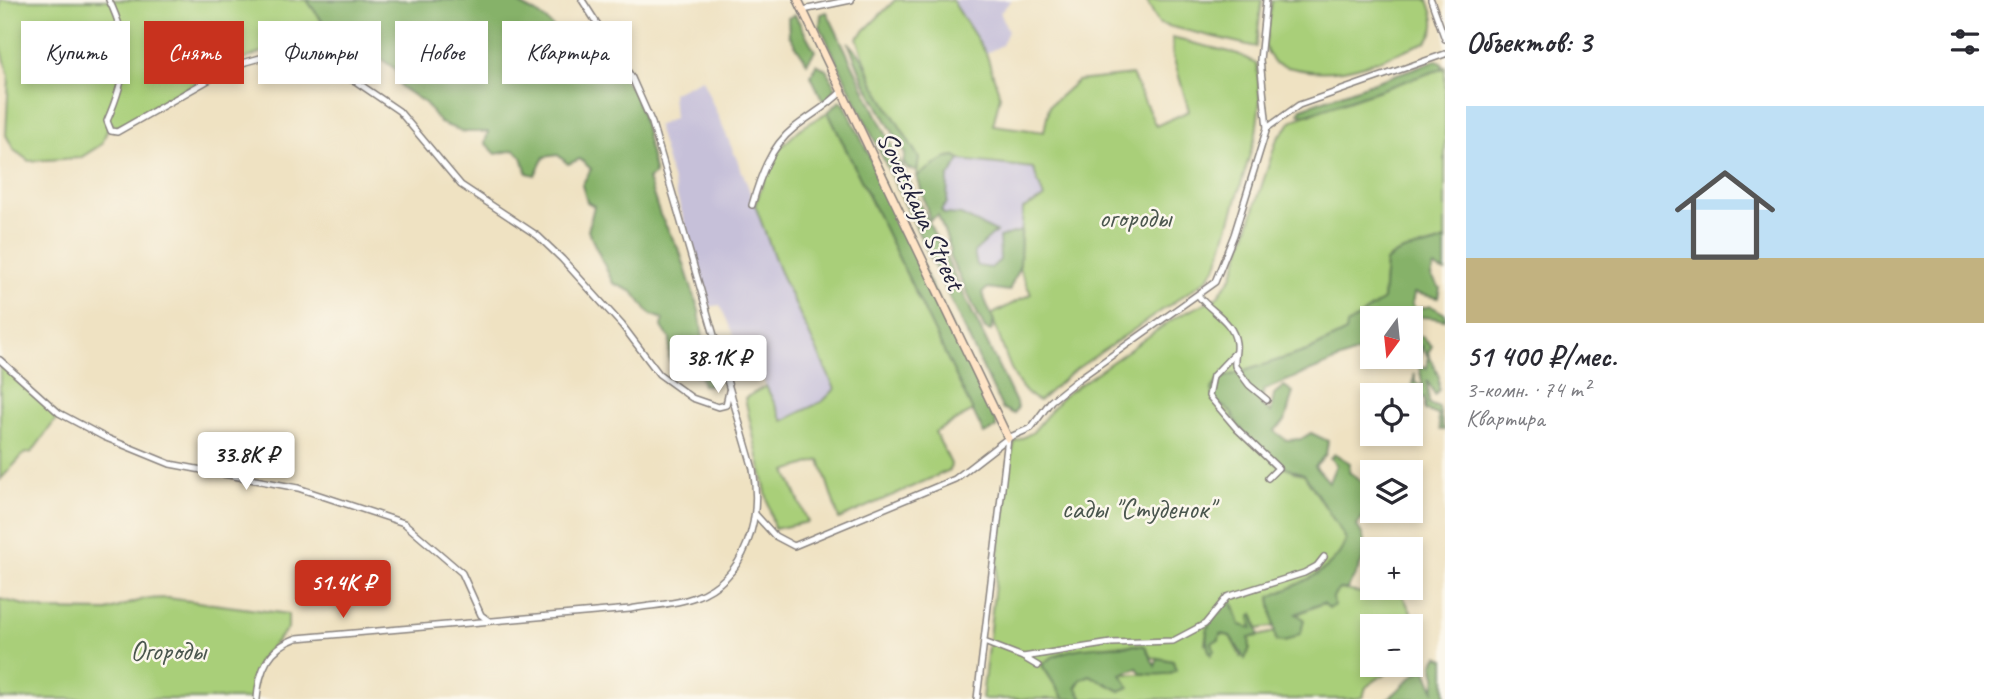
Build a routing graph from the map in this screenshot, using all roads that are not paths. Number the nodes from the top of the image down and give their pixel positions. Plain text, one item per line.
1 (109, 0) edge
2 (582, 0) edge
3 (798, 0) edge
4 (851, 0) edge
5 (1266, 0) edge
6 (1431, 0) edge
7 (803, 10) junction
8 (1445, 38) edge
9 (1445, 54) edge
10 (842, 91) junction
11 (1267, 128) junction
12 (752, 205) dead end
13 (1198, 295) junction
14 (1234, 354) junction
15 (0, 360) edge
16 (729, 388) junction
17 (1267, 400) dead end
18 (1008, 438) junction
19 (1268, 478) dead end
20 (755, 514) junction
21 (1324, 556) dead end
22 (489, 621) junction
23 (984, 642) junction
24 (1023, 657) junction
25 (1038, 666) dead end
26 (257, 699) edge
27 (977, 699) edge

1 - 16 street
2 - 16 street
3 - 7 street, Sovetskaya Street
4 - 7 street
5 - 11 street
6 - 8 street
7 - 10 street, Sovetskaya Street
9 - 11 street
10 - 12 street
10 - 18 street, Sovetskaya Street
11 - 13 street
13 - 14 street
13 - 18 street
14 - 17 street
14 - 19 street
15 - 22 street
16 - 20 street
18 - 20 street
18 - 23 street
20 - 22 street
21 - 24 street
22 - 26 street
23 - 24 street
23 - 27 street
24 - 25 street

